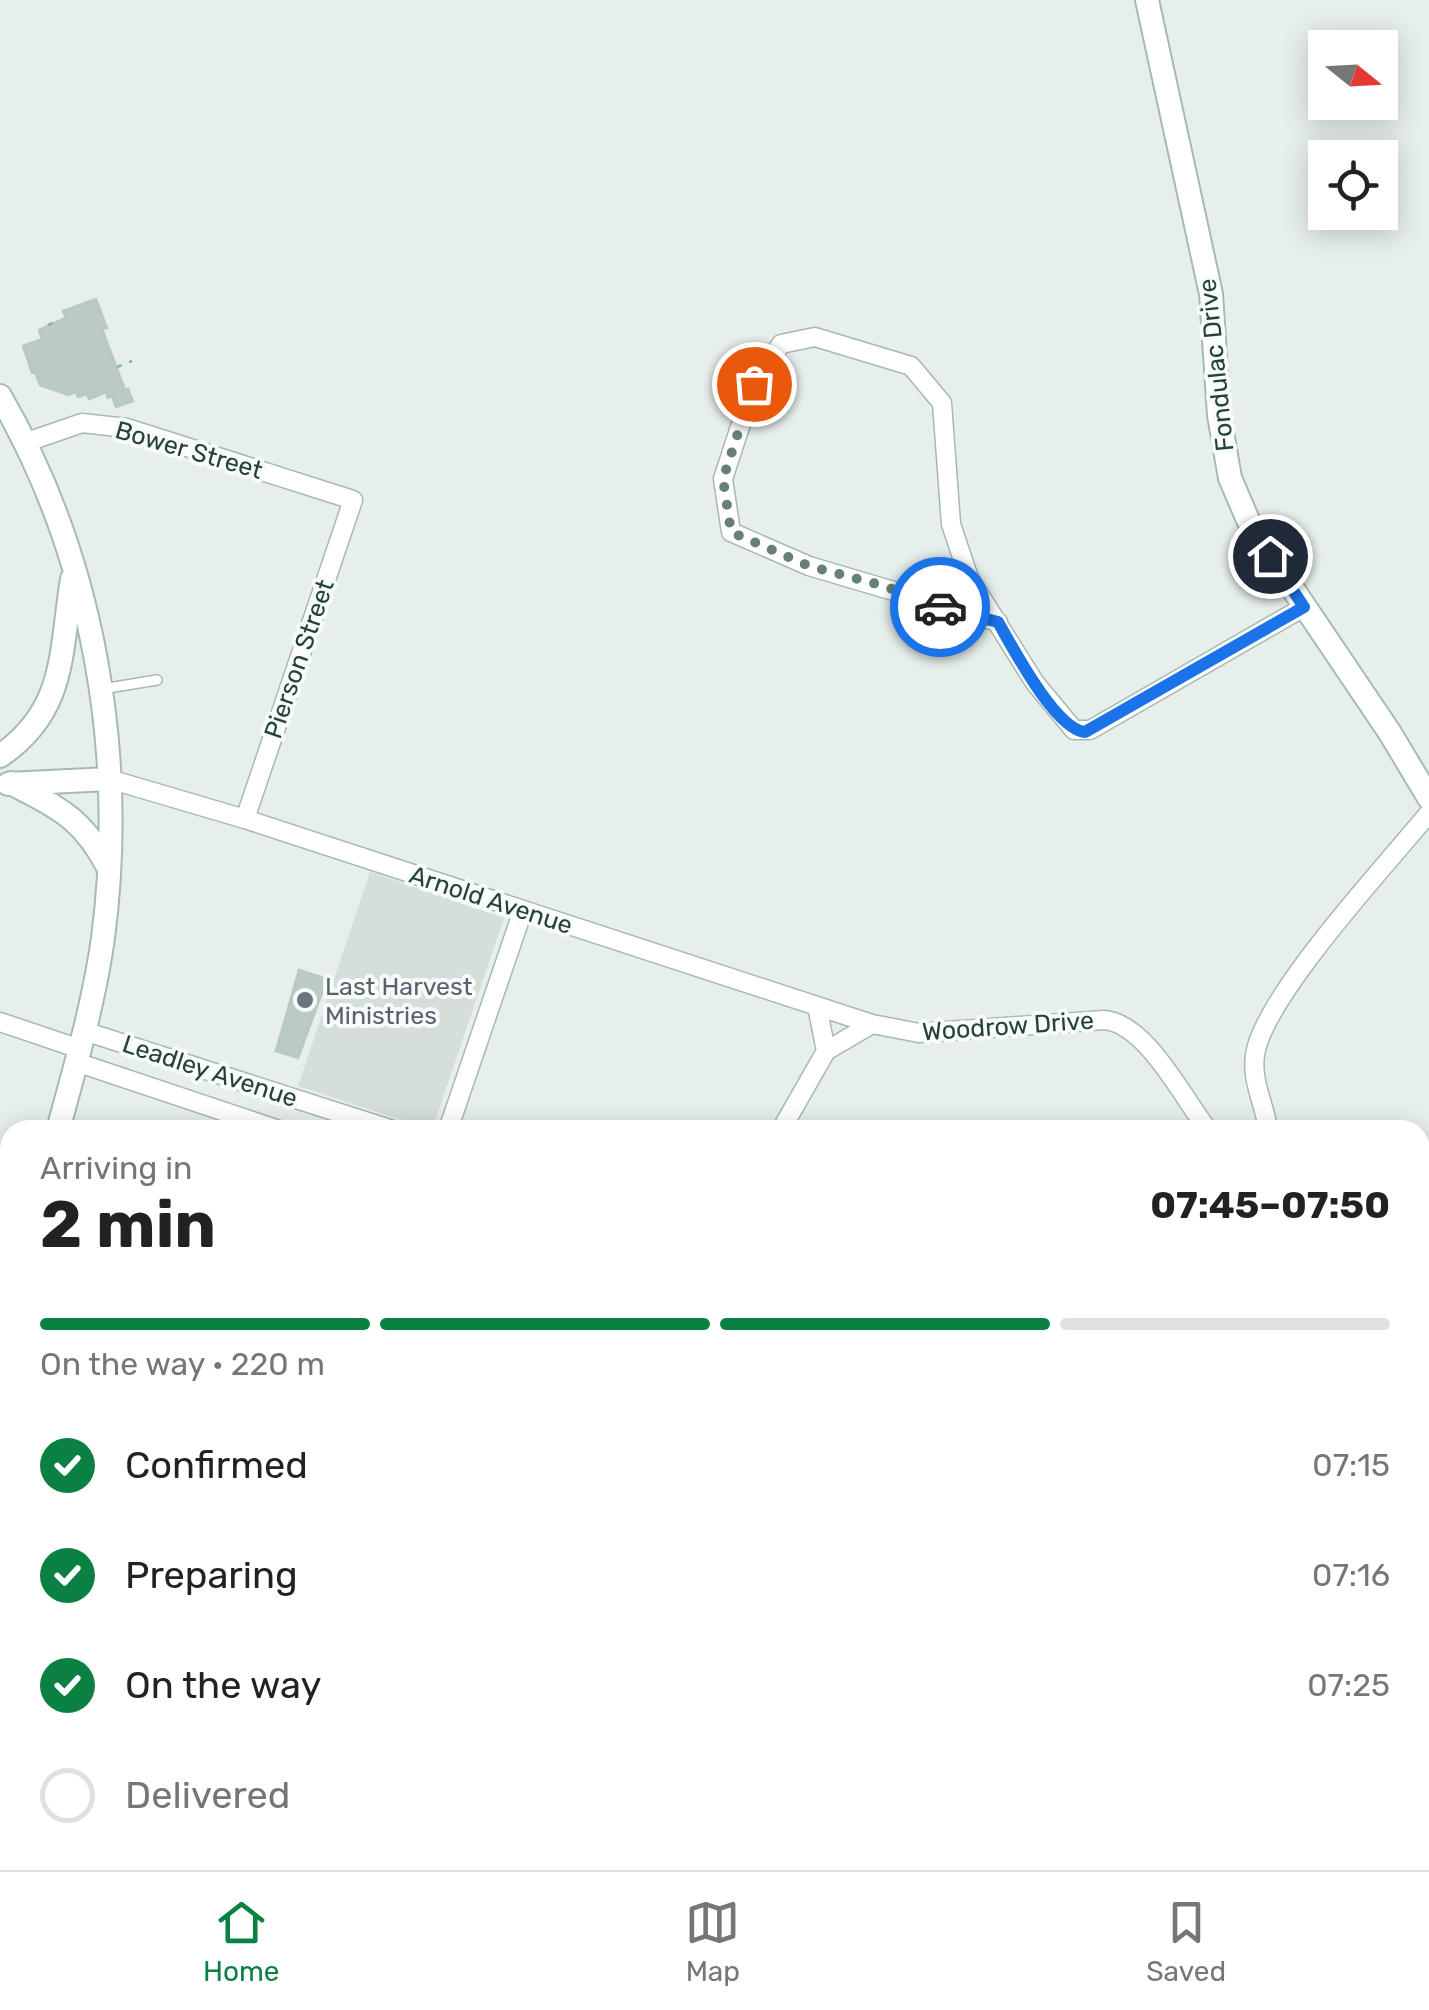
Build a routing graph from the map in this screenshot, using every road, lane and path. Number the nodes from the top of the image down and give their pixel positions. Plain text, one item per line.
1 (1147, 0) edge
2 (57, 321) dead end
3 (48, 325) dead end
4 (132, 361) dead end
5 (116, 367) dead end
6 (0, 396) edge
7 (24, 443) junction
8 (353, 500) joint
9 (73, 571) junction
10 (1304, 607) junction
11 (998, 622) junction
12 (157, 680) dead end
13 (102, 690) junction
14 (0, 756) edge
15 (109, 779) junction
16 (5, 785) edge
17 (1429, 798) edge
18 (1429, 813) edge
19 (245, 819) junction
20 (110, 870) junction
21 (523, 910) junction
22 (816, 1006) junction
23 (0, 1022) edge
24 (872, 1024) junction
25 (80, 1047) junction
26 (826, 1051) junction
27 (61, 1120) edge
28 (255, 1120) edge
29 (355, 1120) edge
30 (451, 1120) edge
31 (787, 1120) edge
32 (1201, 1120) edge
33 (1266, 1120) edge

1 - 10 main road, Fondulac Drive
2 - 3 path
4 - 5 path
6 - 7 main road
7 - 8 street, Bower Street
7 - 9 main road
8 - 19 street, Pierson Street
9 - 13 main road
9 - 14 main road
10 - 11 street
10 - 17 main road, Fondulac Drive
11 - 11 street
12 - 13 lane
13 - 15 main road
15 - 16 main road
15 - 19 street, Arnold Avenue
15 - 20 main road
16 - 20 main road
18 - 33 street
19 - 21 street, Arnold Avenue
20 - 25 main road
21 - 22 street, Arnold Avenue
21 - 30 street
22 - 24 street, Arnold Avenue
22 - 26 street
23 - 25 street, Leadley Avenue
24 - 26 street
24 - 32 street, Woodrow Drive
25 - 27 main road
25 - 28 street, Leadley Avenue
25 - 29 street, Leadley Avenue
26 - 31 street

